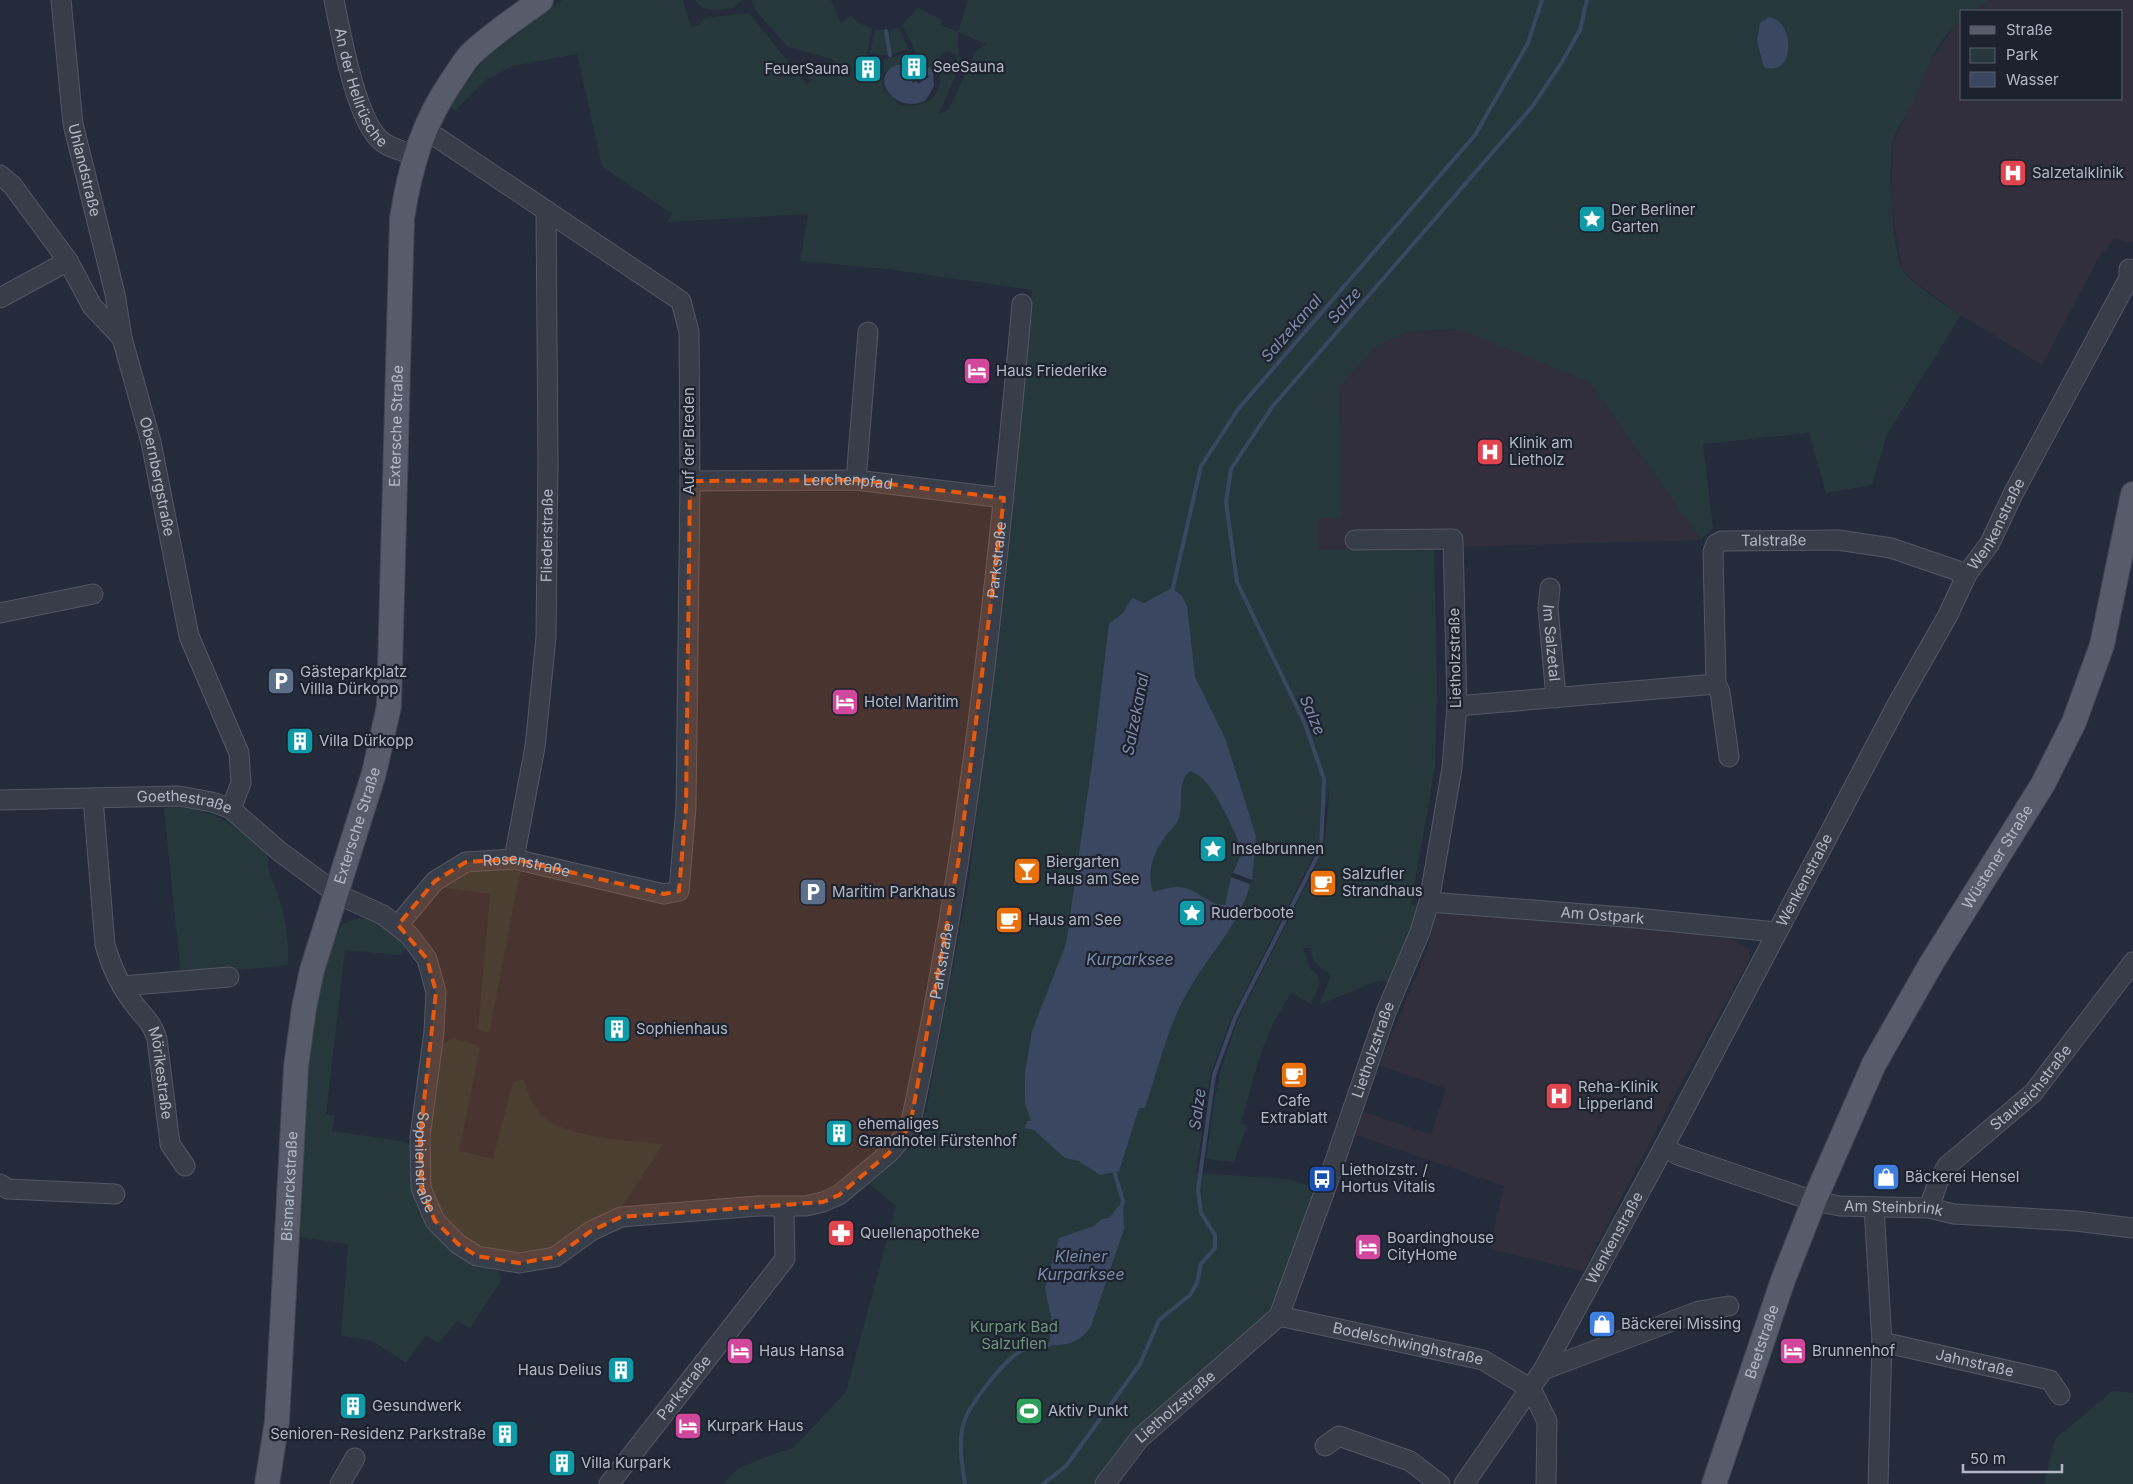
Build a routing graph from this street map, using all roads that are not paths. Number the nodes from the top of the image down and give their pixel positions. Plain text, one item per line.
1 (61, 0) edge
2 (334, 0) edge
3 (541, 0) edge
4 (423, 131) junction
5 (414, 155) junction
6 (0, 175) edge
7 (546, 210) junction
8 (68, 261) junction
9 (2129, 268) dead end
10 (0, 298) edge
11 (1022, 304) dead end
12 (868, 332) dead end
13 (122, 338) junction
14 (690, 480) junction
15 (856, 480) junction
16 (2133, 494) edge
17 (1004, 498) junction
18 (1355, 540) dead end
19 (2127, 558) edge
20 (1967, 574) junction
21 (1550, 588) dead end
22 (93, 594) dead end
23 (0, 613) edge
24 (1716, 684) junction
25 (1556, 698) junction
26 (1457, 706) junction
27 (1730, 757) dead end
28 (93, 798) junction
29 (0, 800) edge
30 (231, 809) junction
31 (514, 859) junction
32 (679, 891) joint
33 (337, 894) junction
34 (1429, 902) junction
35 (398, 925) junction
36 (1776, 932) junction
37 (2133, 962) edge
38 (229, 976) dead end
39 (122, 986) junction
40 (1664, 1147) junction
41 (185, 1166) dead end
42 (0, 1184) edge
43 (115, 1194) dead end
44 (1814, 1201) junction
45 (784, 1206) junction
46 (1874, 1207) junction
47 (1929, 1208) junction
48 (2133, 1228) edge
49 (1729, 1306) dead end
50 (1279, 1316) junction
51 (1882, 1342) junction
52 (1543, 1370) junction
53 (1531, 1389) junction
54 (2060, 1395) dead end
55 (1325, 1446) dead end
56 (356, 1458) dead end
57 (267, 1484) edge
58 (340, 1484) edge
59 (609, 1484) edge
60 (1105, 1484) edge
61 (1440, 1484) edge
62 (1464, 1484) edge
63 (1546, 1484) edge
64 (1714, 1484) edge
65 (1878, 1484) edge

1 - 13 street, Uhlandstraße
2 - 5 street, An der Hellrüsche
3 - 4 main road, Extersche Straße
4 - 5 main road, Extersche Straße
4 - 7 street, Auf der Breden
5 - 33 main road, Extersche Straße
6 - 8 street, Obernbergstraße
7 - 14 street, Auf der Breden
7 - 31 street, Fliederstraße
8 - 10 street
8 - 13 street, Obernbergstraße
9 - 20 street, Wenkenstraße
11 - 17 street, Parkstraße
12 - 15 street
13 - 30 street, Obernbergstraße
14 - 15 street, Lerchenpfad
14 - 32 street, Auf der Breden
15 - 17 street, Lerchenpfad
16 - 19 main road, Wüstener Straße
17 - 45 street, Parkstraße
18 - 26 street, Lietholzstraße
19 - 44 main road, Wüstener Straße
20 - 24 street, Talstraße
20 - 36 street, Wenkenstraße
21 - 25 street, Im Salzetal
22 - 23 street
24 - 25 street
24 - 27 street, Talstraße
25 - 26 street
26 - 34 street, Lietholzstraße
28 - 29 street, Goethestraße
28 - 30 street, Goethestraße
28 - 39 street, Mörikestraße
30 - 33 street, Goethestraße
31 - 32 street, Rosenstraße
31 - 35 street, Rosenstraße
33 - 35 street, Sophienstraße
33 - 57 main road, Bismarckstraße
34 - 36 street, Am Ostpark
34 - 50 street, Lietholzstraße
35 - 45 street, Sophienstraße
36 - 40 street, Wenkenstraße
37 - 47 street, Stauteichstraße
38 - 39 street
39 - 41 street, Mörikestraße
40 - 44 street, Am Steinbrink
40 - 52 street, Wenkenstraße
42 - 43 street
44 - 46 street, Am Steinbrink
44 - 64 main road, Beetstraße
45 - 59 street, Parkstraße
46 - 47 street, Am Steinbrink
46 - 51 street
47 - 48 street, Am Steinbrink
49 - 52 street
50 - 53 street, Bodelschwinghstraße
50 - 60 street, Lietholzstraße
51 - 54 street, Jahnstraße
51 - 65 street
52 - 53 street, Wenkenstraße
53 - 62 street, Wenkenstraße
53 - 63 street
55 - 61 street
56 - 58 street

